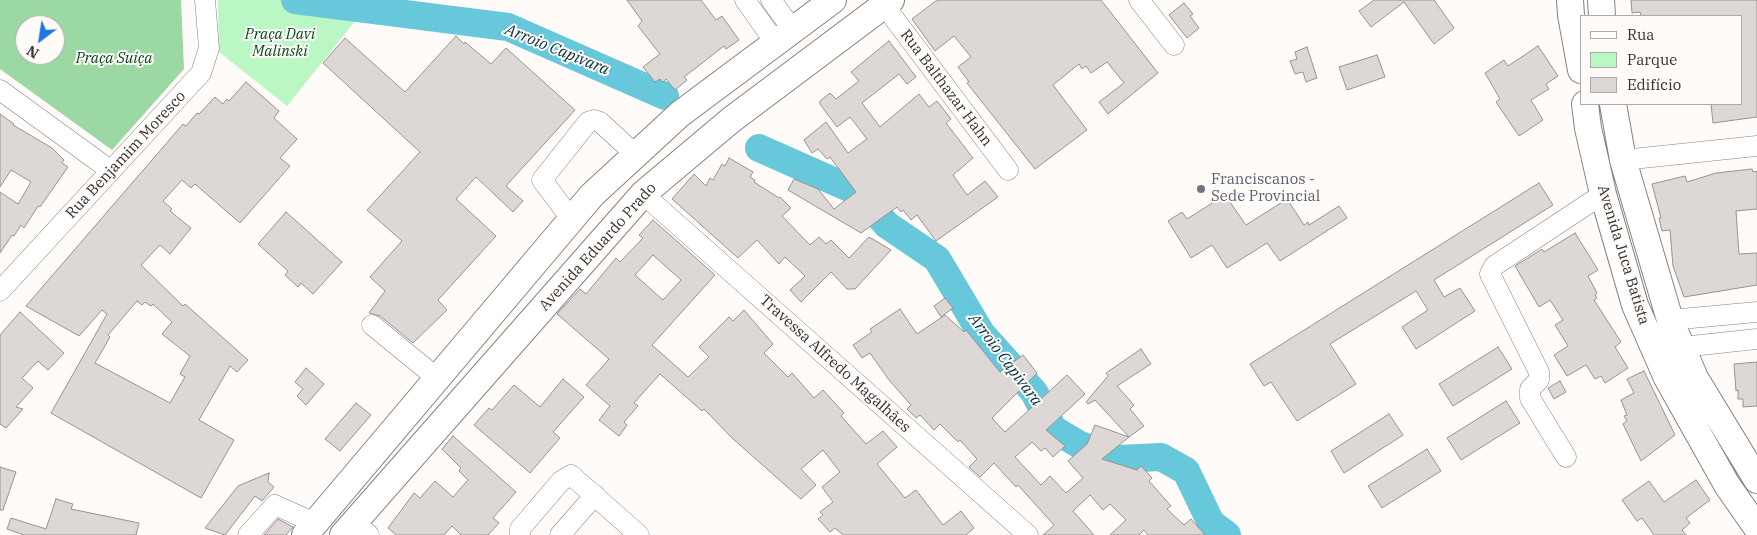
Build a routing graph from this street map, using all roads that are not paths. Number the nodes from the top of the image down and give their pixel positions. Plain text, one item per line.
1 (205, 0) edge
2 (745, 0) edge
3 (771, 0) edge
4 (833, 0) edge
5 (1139, 0) edge
6 (1570, 0) edge
7 (1601, 0) edge
8 (888, 3) edge
9 (1602, 15) edge
10 (784, 36) junction
11 (832, 45) junction
12 (1174, 45) dead end
13 (1580, 64) edge
14 (0, 90) edge
15 (1585, 105) edge
16 (1613, 105) edge
17 (1757, 146) edge
18 (636, 155) junction
19 (1623, 160) junction
20 (110, 170) junction
21 (1008, 170) dead end
22 (643, 194) junction
23 (1603, 194) junction
24 (572, 220) junction
25 (0, 292) edge
26 (1757, 312) edge
27 (1670, 320) junction
28 (372, 325) dead end
29 (1757, 339) edge
30 (1682, 347) junction
31 (437, 378) junction
32 (1566, 457) dead end
33 (1757, 480) edge
34 (594, 495) junction
35 (1757, 528) edge
36 (310, 529) edge
37 (355, 531) edge
38 (571, 531) edge
39 (248, 535) edge
40 (520, 535) edge
41 (639, 535) edge
42 (1028, 535) edge

1 - 20 street, Rua Benjamim Moresco
2 - 10 street
3 - 10 street
4 - 10 main road
5 - 12 street
6 - 13 main road
7 - 9 main road
8 - 11 main road, Avenida Eduardo Prado
8 - 21 street, Rua Balthazar Hahn
10 - 11 main road
10 - 18 main road
11 - 22 main road, Avenida Eduardo Prado
14 - 20 street
15 - 23 main road, Avenida Juca Batista
16 - 19 main road, Avenida Juca Batista
17 - 19 street
18 - 24 main road
18 - 24 street
19 - 27 main road, Avenida Juca Batista
20 - 25 street, Rua Benjamim Moresco
22 - 37 main road, Avenida Eduardo Prado
22 - 42 street, Travessa Alfredo Magalhães
23 - 32 street
23 - 35 main road, Avenida Juca Batista
24 - 31 main road
26 - 27 street
27 - 30 main road, Avenida Juca Batista
28 - 31 street
29 - 30 street
30 - 33 main road, Avenida Juca Batista
31 - 36 main road
34 - 38 street
34 - 40 street
34 - 41 street
36 - 39 street

